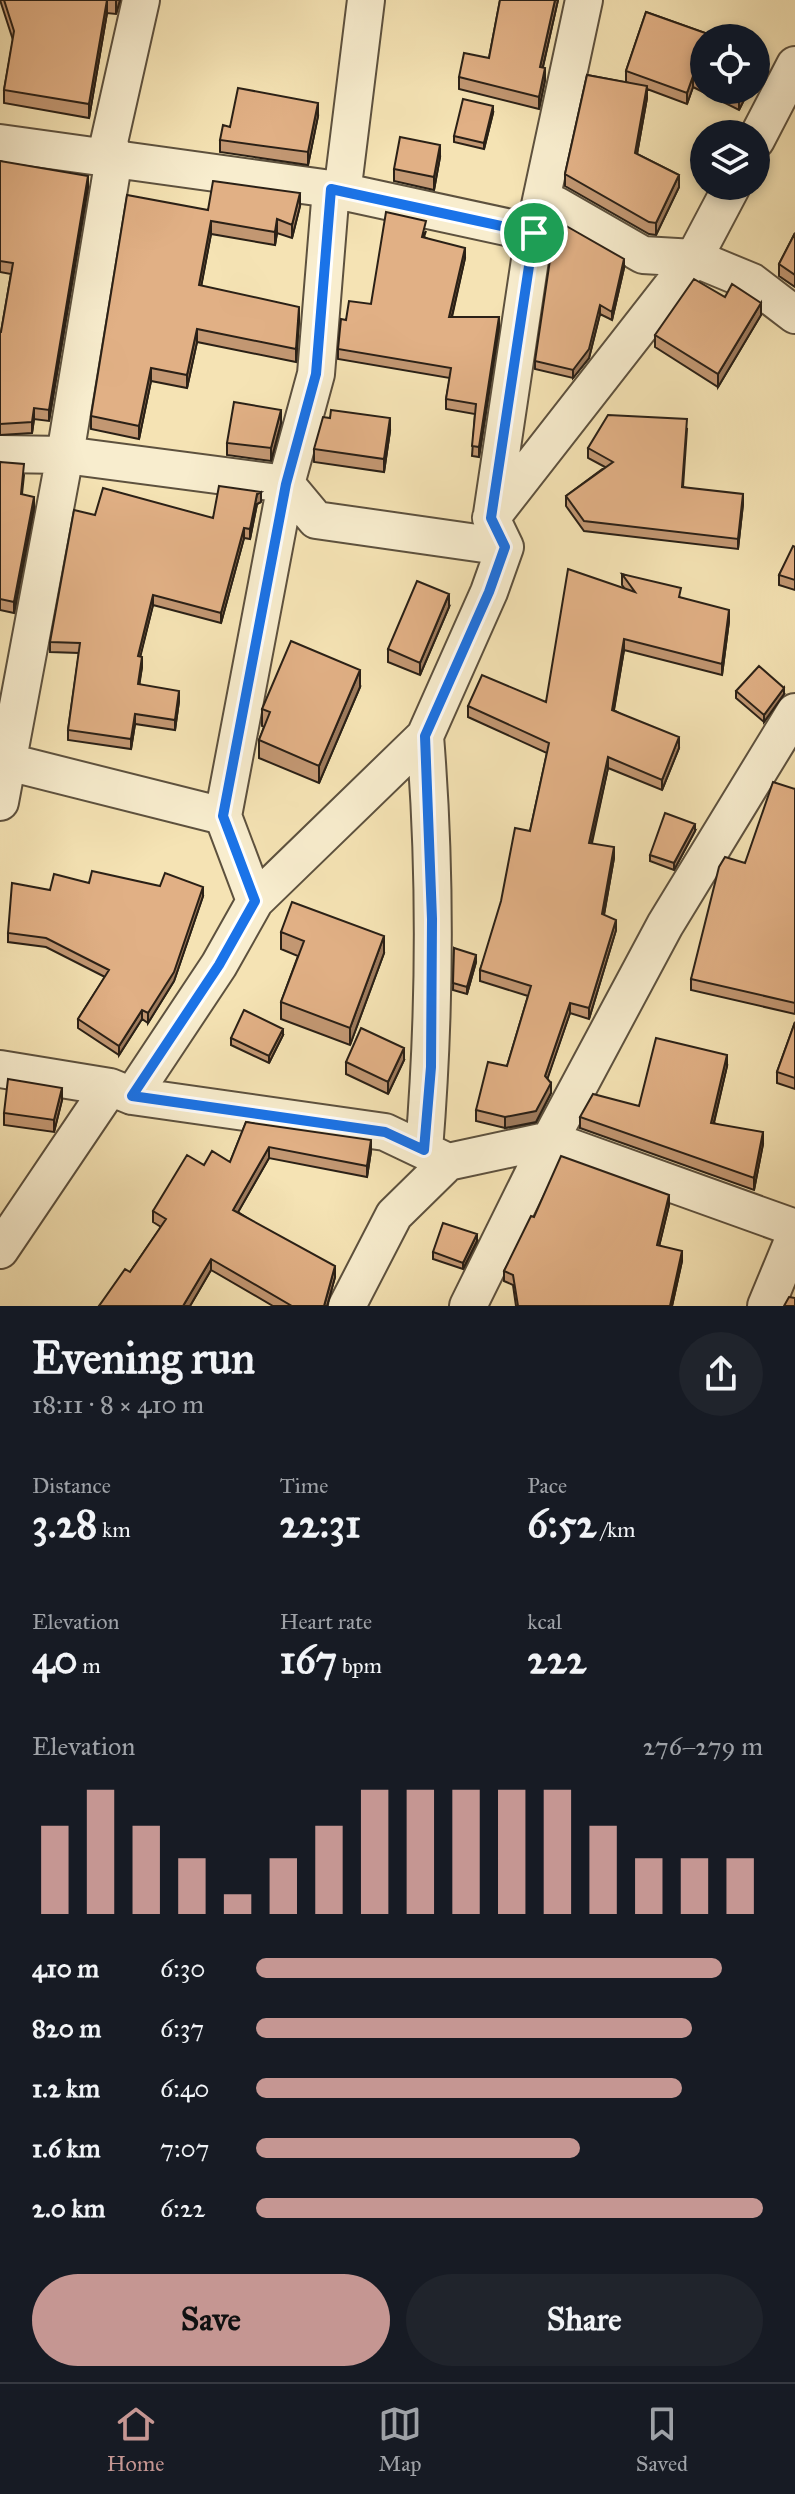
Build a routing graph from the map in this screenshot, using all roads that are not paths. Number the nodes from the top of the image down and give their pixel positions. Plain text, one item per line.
1 (141, 0) edge
2 (366, 0) edge
3 (584, 0) edge
4 (795, 65) edge
5 (766, 120) edge
6 (0, 143) edge
7 (114, 158) junction
8 (331, 189) junction
9 (725, 200) edge
10 (534, 233) junction
11 (694, 258) junction
12 (795, 315) edge
13 (0, 454) edge
14 (65, 455) junction
15 (286, 484) junction
16 (498, 532) junction
17 (795, 712) edge
18 (425, 736) junction
19 (4, 761) edge
20 (0, 802) edge
21 (223, 816) junction
22 (255, 901) junction
23 (0, 1069) edge
24 (121, 1092) junction
25 (550, 1140) junction
26 (436, 1156) junction
27 (795, 1228) edge
28 (795, 1236) edge
29 (0, 1250) edge
30 (347, 1306) edge
31 (468, 1306) edge
32 (766, 1306) edge

1 - 7 street
2 - 8 street
3 - 10 street
4 - 5 street
6 - 7 street
7 - 8 street
7 - 14 street
8 - 10 street
8 - 15 street
9 - 11 street
10 - 11 street
10 - 16 street
11 - 12 street
11 - 16 street
13 - 14 street
14 - 15 street
14 - 19 street
15 - 16 street
15 - 21 street
16 - 18 street
17 - 25 street
18 - 22 street
18 - 26 street
19 - 20 street
19 - 21 street
21 - 22 street
22 - 24 street
23 - 24 street
24 - 26 street
24 - 29 street
25 - 26 street
25 - 27 street
25 - 31 street
26 - 30 street
28 - 32 street

